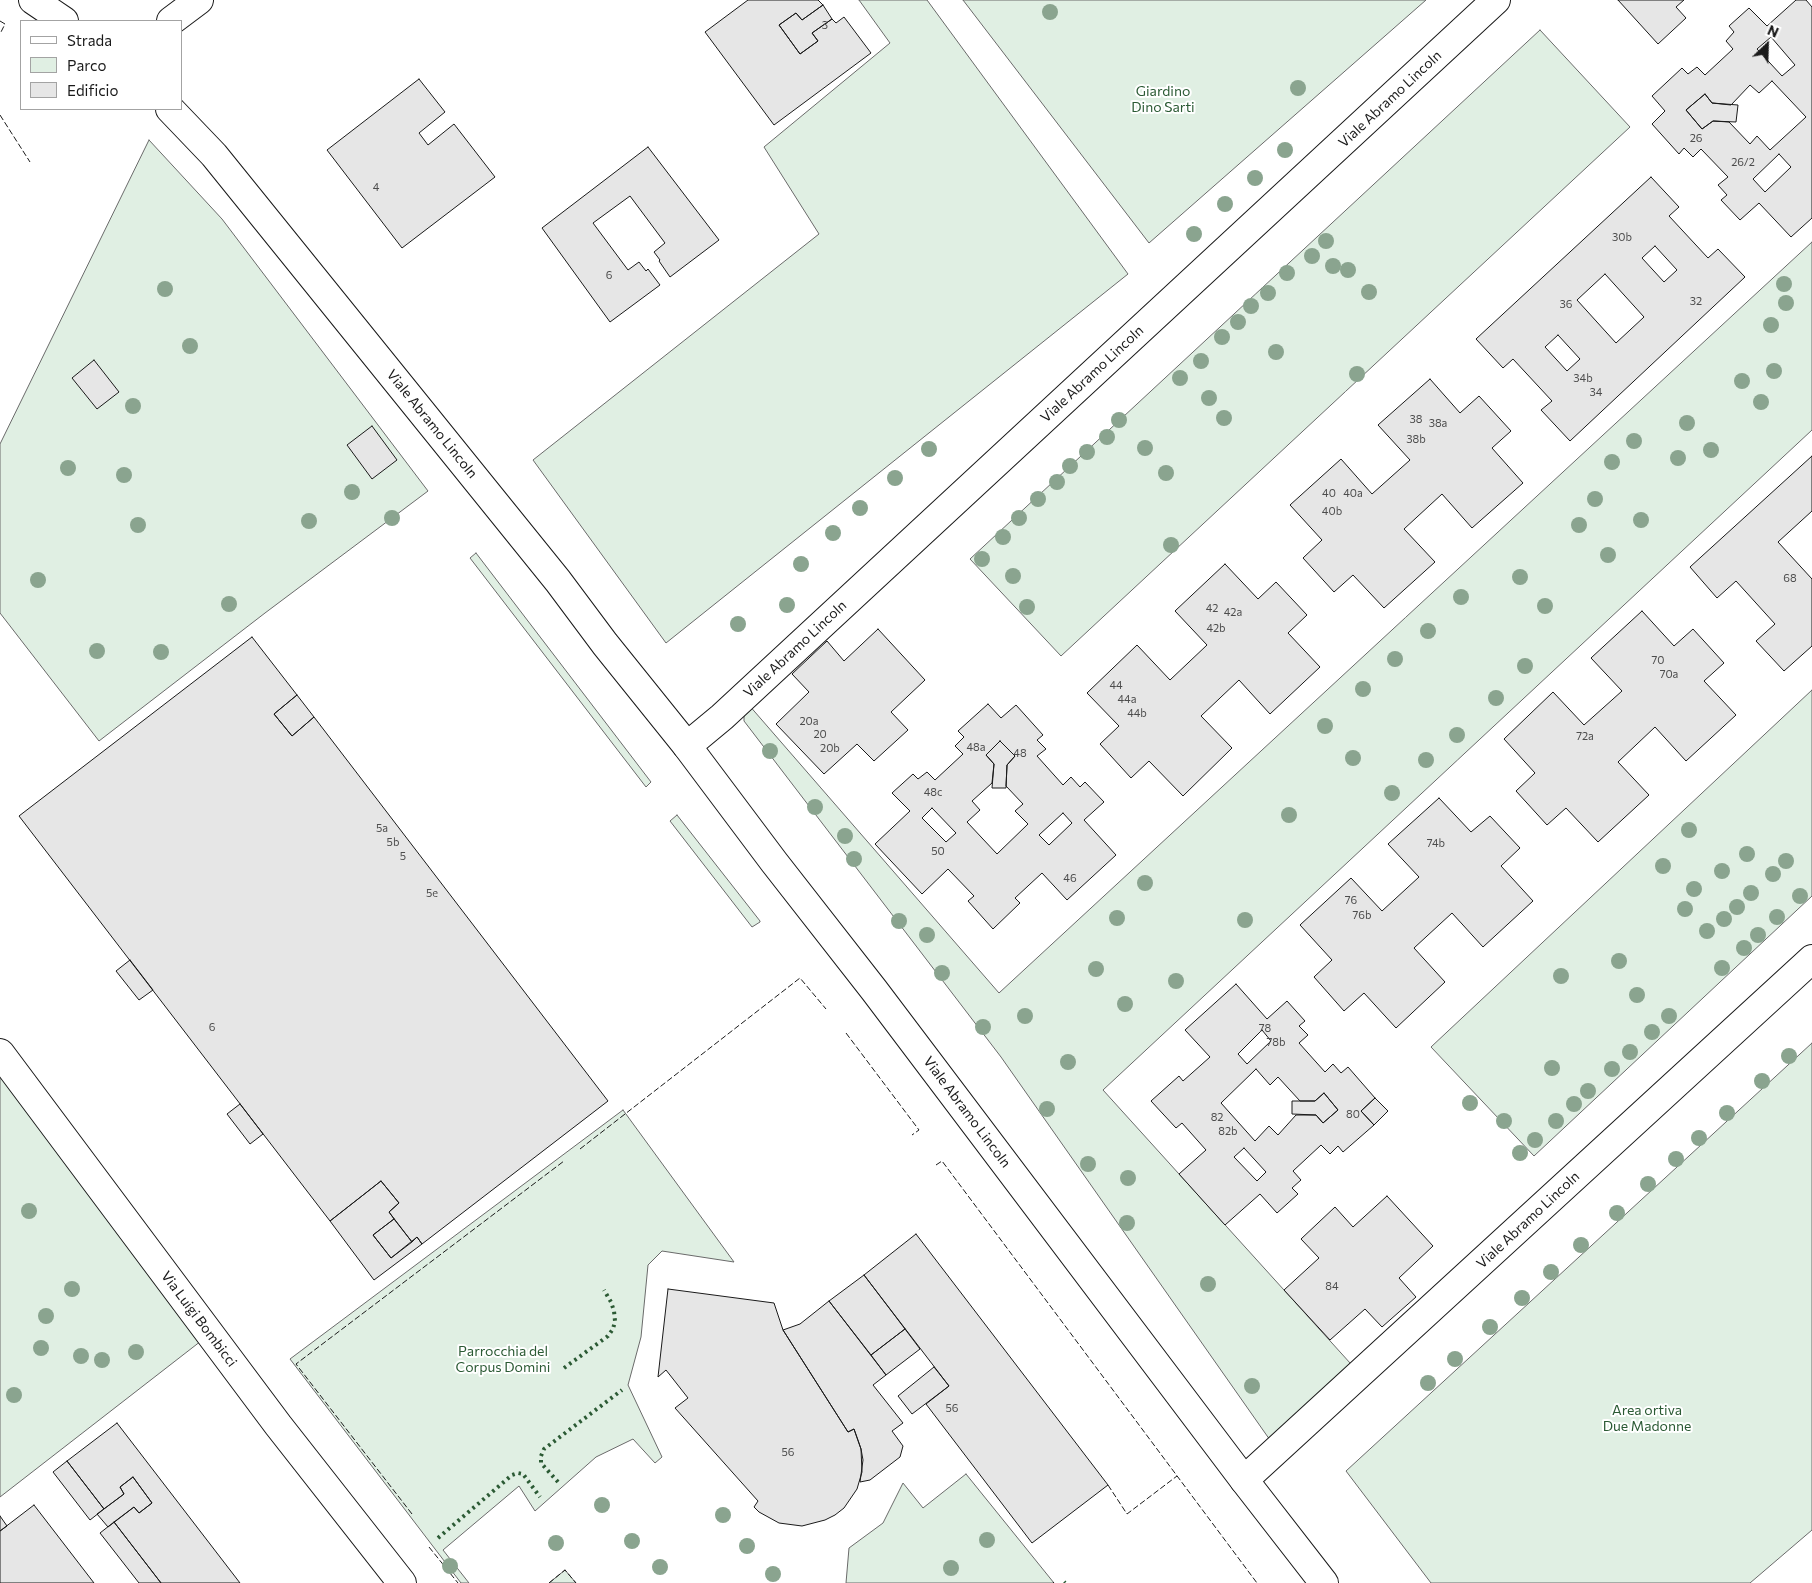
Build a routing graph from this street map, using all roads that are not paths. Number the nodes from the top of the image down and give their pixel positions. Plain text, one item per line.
1 (33, 0) edge
2 (199, 0) edge
3 (1496, 0) edge
4 (63, 20) edge
5 (172, 20) edge
6 (171, 110) edge
7 (687, 746) junction
8 (1812, 959) edge
9 (0, 1052) edge
10 (1244, 1480) junction
11 (402, 1583) edge
12 (1324, 1583) edge

1 - 4 street
2 - 5 street
3 - 7 street, Viale Abramo Lincoln
6 - 7 street, Viale Abramo Lincoln
7 - 10 street, Viale Abramo Lincoln
8 - 10 street, Viale Abramo Lincoln
9 - 11 street, Via Luigi Bombicci
10 - 12 street, Viale Abramo Lincoln

